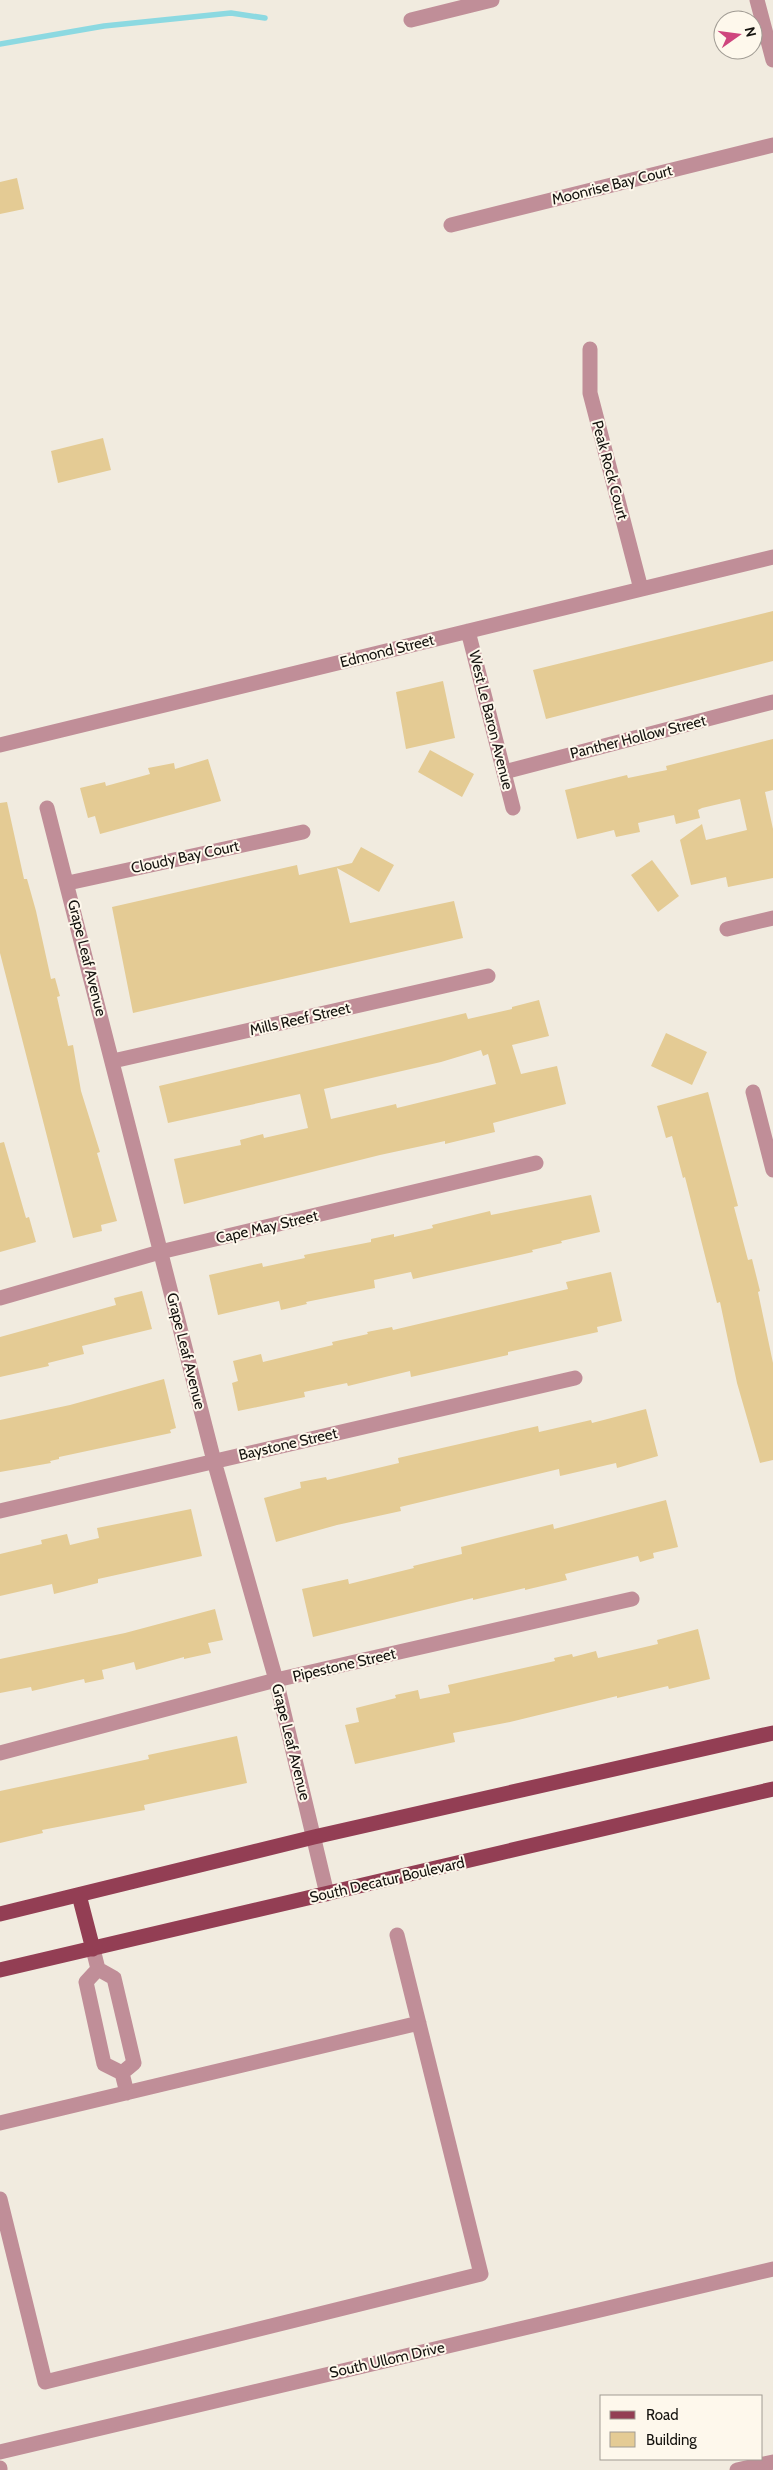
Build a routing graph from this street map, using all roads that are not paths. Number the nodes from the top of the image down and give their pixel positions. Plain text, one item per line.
1 (492, 0) edge
2 (757, 0) edge
3 (411, 20) dead end
4 (770, 40) edge
5 (773, 60) edge
6 (773, 145) edge
7 (451, 226) dead end
8 (590, 350) dead end
9 (773, 557) edge
10 (641, 589) junction
11 (468, 631) junction
12 (773, 702) edge
13 (0, 744) edge
14 (504, 772) junction
15 (47, 808) dead end
16 (513, 808) dead end
17 (303, 832) dead end
18 (68, 882) junction
19 (773, 918) edge
20 (727, 929) dead end
21 (488, 976) dead end
22 (112, 1062) junction
23 (753, 1092) dead end
24 (536, 1163) dead end
25 (773, 1170) edge
26 (160, 1252) junction
27 (0, 1298) edge
28 (575, 1378) dead end
29 (214, 1461) junction
30 (0, 1511) edge
31 (632, 1599) dead end
32 (276, 1680) junction
33 (773, 1733) edge
34 (0, 1753) edge
35 (773, 1789) edge
36 (314, 1838) junction
37 (327, 1894) junction
38 (79, 1895) junction
39 (0, 1914) edge
40 (397, 1935) dead end
41 (93, 1949) junction
42 (98, 1969) junction
43 (0, 1970) edge
44 (419, 2023) junction
45 (122, 2073) junction
46 (127, 2093) junction
47 (0, 2124) edge
48 (0, 2199) edge
49 (7, 2255) edge
50 (773, 2269) edge
51 (0, 2452) edge
52 (773, 2462) edge
53 (736, 2470) edge

1 - 3 street
2 - 4 street
4 - 5 street
6 - 7 street, Moonrise Bay Court
8 - 10 street, Peak Rock Court
9 - 10 street, Edmond Street
10 - 11 street, Edmond Street
11 - 13 street, Edmond Street
11 - 14 street, West Le Baron Avenue
12 - 14 street, Panther Hollow Street
14 - 16 street, West Le Baron Avenue
15 - 18 street, Grape Leaf Avenue
17 - 18 street, Cloudy Bay Court
18 - 22 street, Grape Leaf Avenue
19 - 20 street
21 - 22 street, Mills Reef Street
22 - 26 street, Grape Leaf Avenue
23 - 25 street
24 - 26 street, Cape May Street
26 - 27 street, Cape May Street
26 - 29 street, Grape Leaf Avenue
28 - 29 street, Baystone Street
29 - 30 street, Baystone Street
29 - 32 street, Grape Leaf Avenue
31 - 32 street, Pipestone Street
32 - 34 street, Pipestone Street
32 - 36 street, Grape Leaf Avenue
33 - 36 main road
35 - 37 main road, South Decatur Boulevard
36 - 37 street, Grape Leaf Avenue
36 - 38 main road
37 - 41 main road, South Decatur Boulevard
38 - 39 main road
38 - 41 main road
40 - 44 street
41 - 42 street
41 - 43 main road, South Decatur Boulevard
42 - 45 street
42 - 45 street
44 - 46 street
44 - 49 street
45 - 46 street
46 - 47 street
48 - 49 street
50 - 51 street, South Ullom Drive
52 - 53 street

